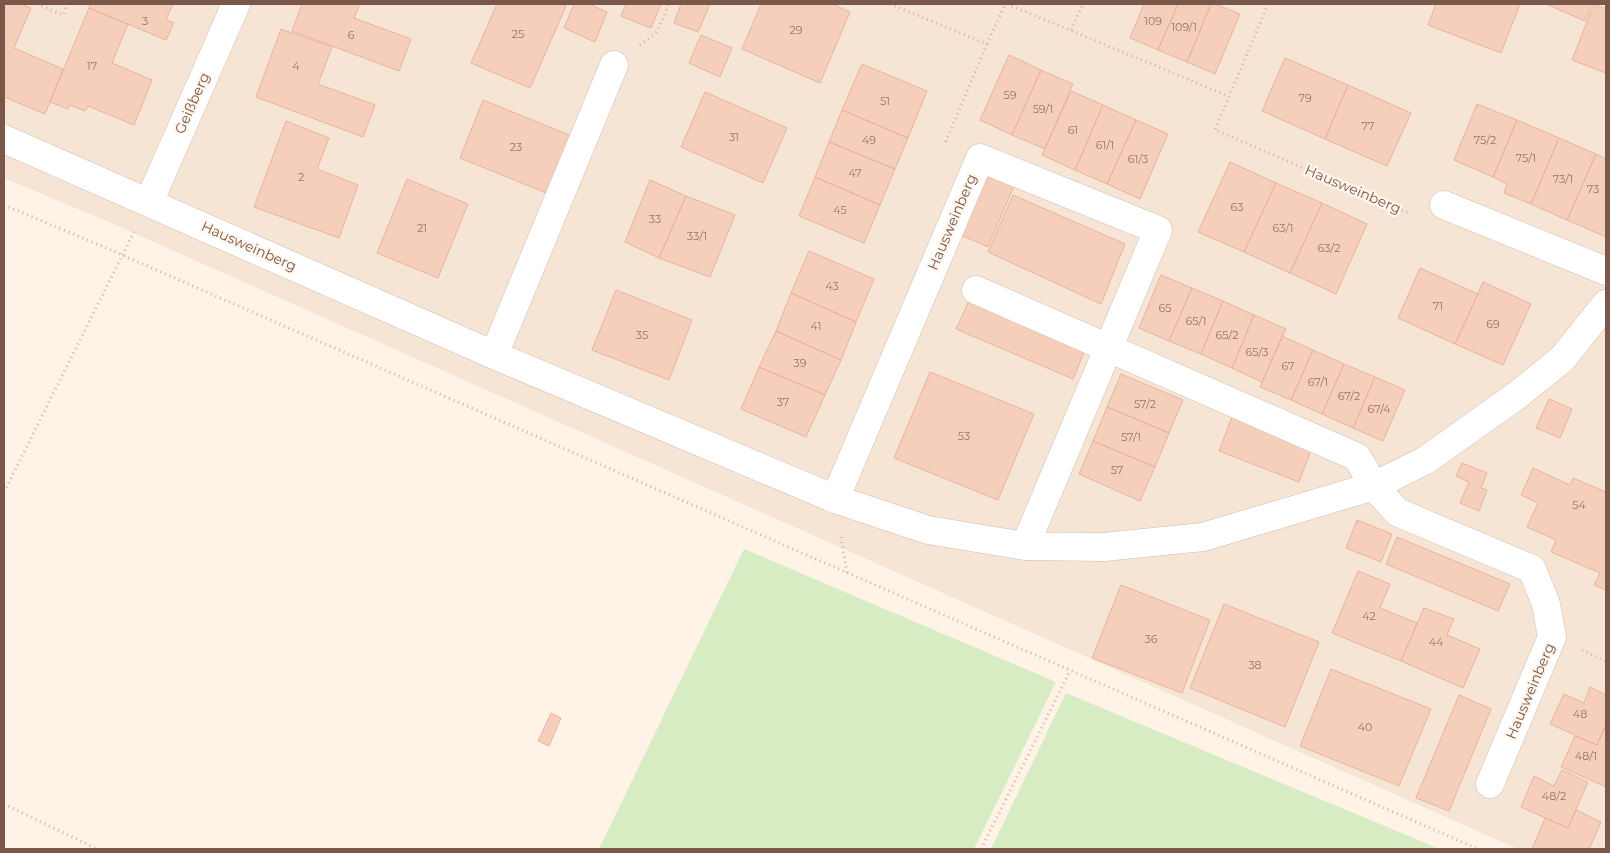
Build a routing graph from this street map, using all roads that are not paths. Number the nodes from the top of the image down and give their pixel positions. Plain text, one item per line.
1 (236, 4) edge
2 (614, 65) road end
3 (4, 139) edge
4 (149, 202) junction
5 (1444, 205) road end
6 (1606, 271) edge
7 (976, 290) dead end
8 (1606, 304) edge
9 (1108, 348) junction
10 (494, 355) junction
11 (1374, 486) junction
12 (835, 499) junction
13 (1026, 546) junction
14 (1490, 784) dead end

1 - 4 street, Geißberg
2 - 10 street
3 - 4 street, Hausweinberg
4 - 10 street, Hausweinberg
5 - 6 street
7 - 9 street, Hausweinberg
8 - 11 street, Hausweinberg
9 - 11 street, Hausweinberg
9 - 12 street, Hausweinberg
9 - 13 street, Hausweinberg
10 - 12 street, Hausweinberg
11 - 13 street, Hausweinberg
11 - 14 street, Hausweinberg
12 - 13 street, Hausweinberg

